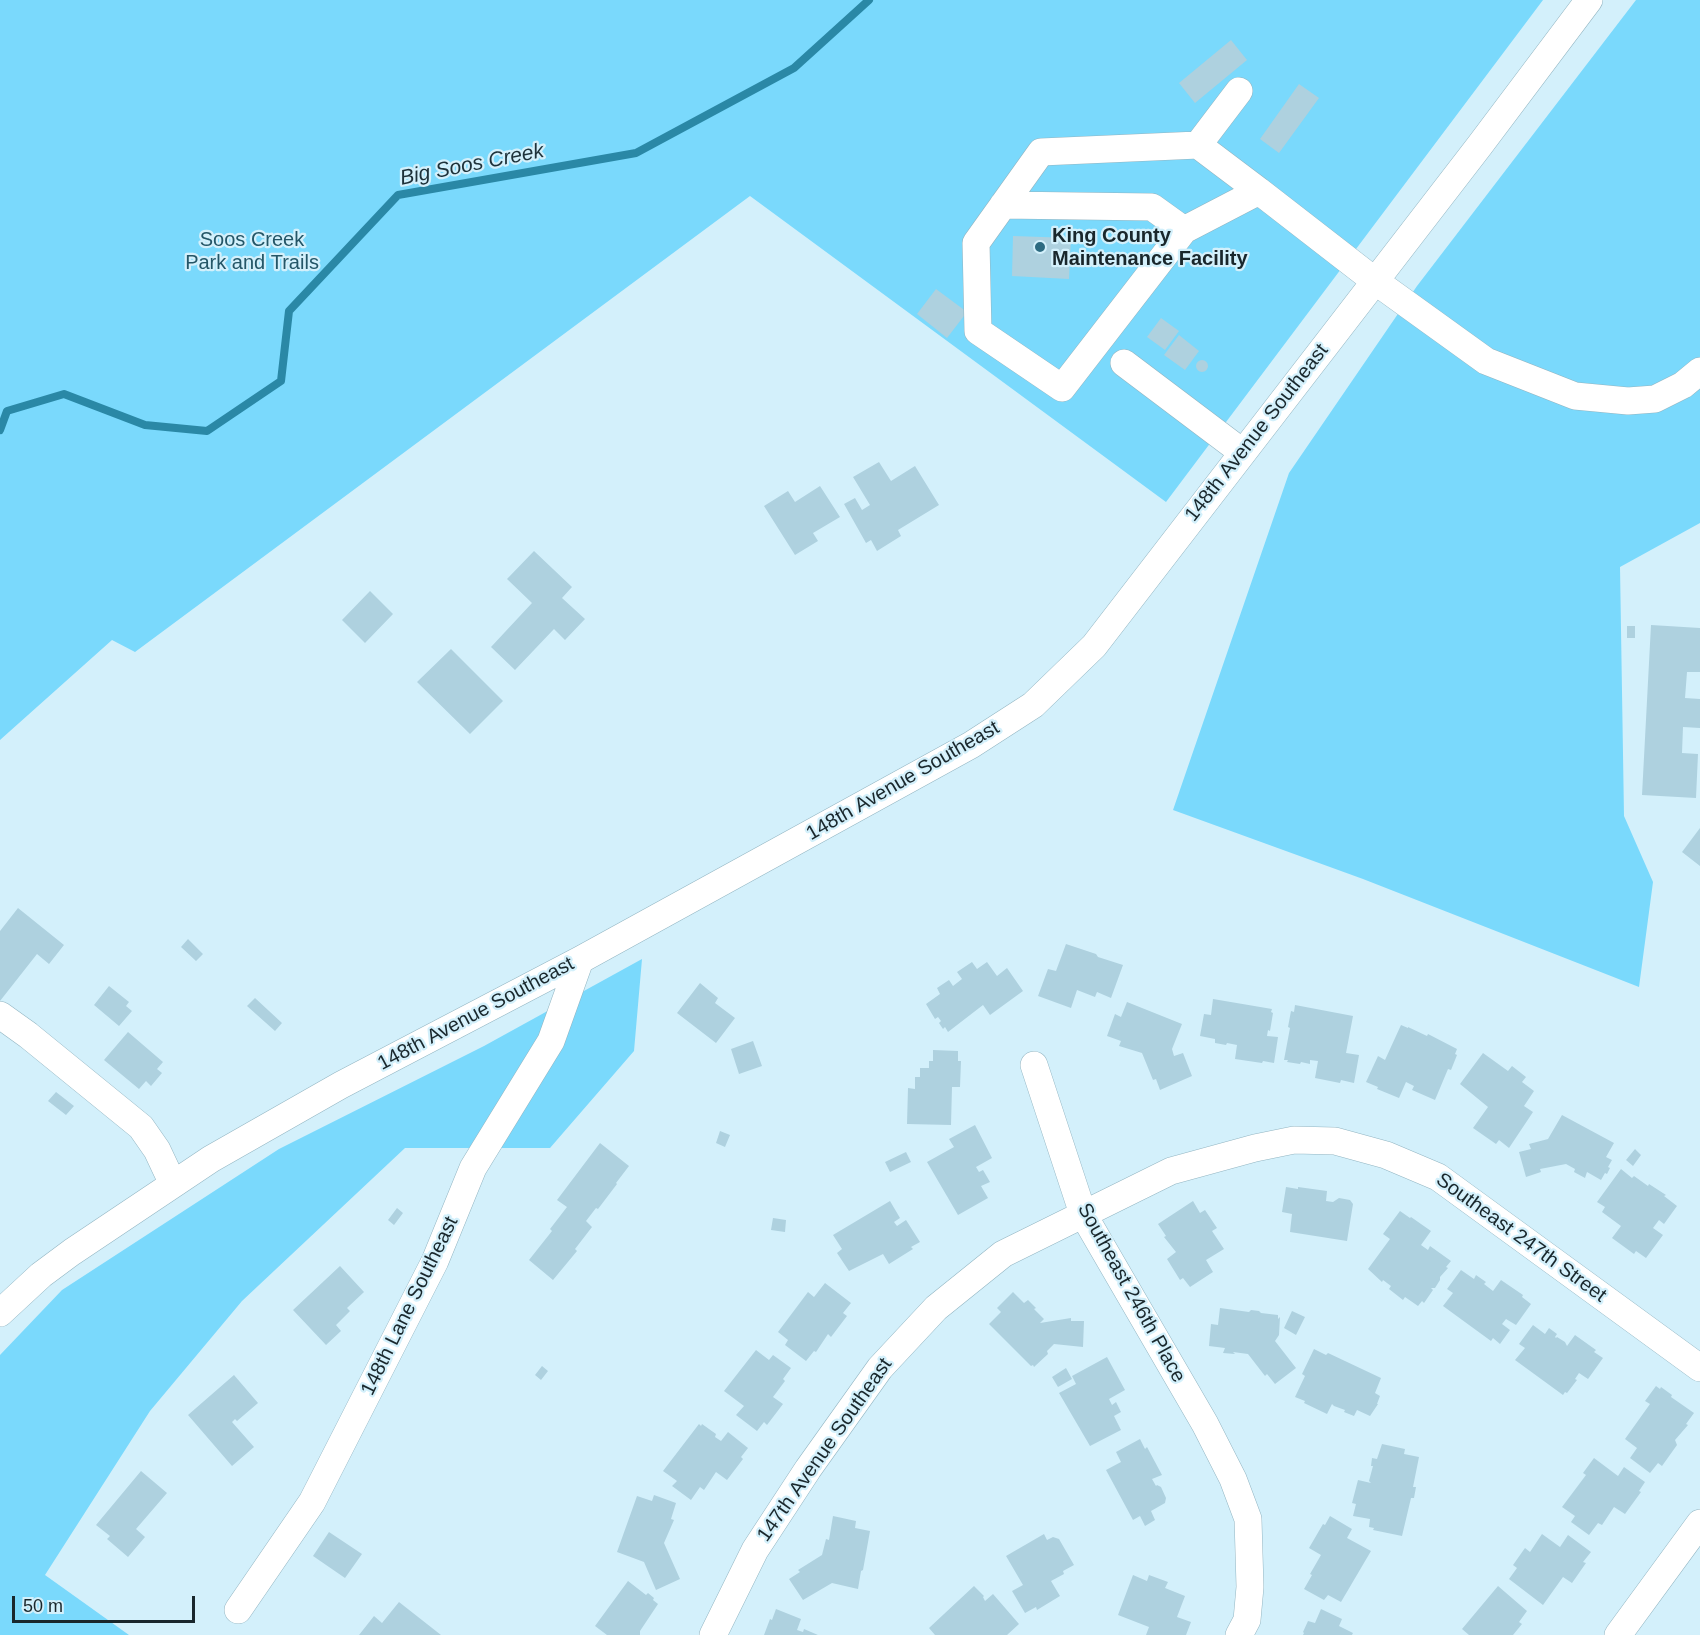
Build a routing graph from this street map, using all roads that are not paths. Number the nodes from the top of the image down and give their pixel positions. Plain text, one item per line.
1 (1589, 0) edge
2 (1239, 91) dead end
3 (1198, 145) junction
4 (1259, 191) junction
5 (1003, 205) junction
6 (1184, 230) junction
7 (1375, 281) junction
8 (1124, 363) dead end
9 (1700, 371) edge
10 (1242, 452) junction
11 (580, 960) junction
12 (0, 1015) edge
13 (1034, 1065) dead end
14 (1255, 1148) joint
15 (173, 1185) junction
16 (1083, 1214) junction
17 (0, 1313) edge
18 (1700, 1368) edge
19 (1700, 1523) edge
20 (238, 1610) dead end
21 (713, 1635) edge
22 (1239, 1635) edge
23 (1618, 1635) edge

1 - 7 street, 148th Avenue Southeast
2 - 3 street
3 - 4 street
3 - 5 street
4 - 6 street
4 - 7 street
5 - 6 street
5 - 6 street
7 - 9 street
7 - 10 street, 148th Avenue Southeast
8 - 10 street
10 - 11 street, 148th Avenue Southeast
11 - 15 street, 148th Avenue Southeast
11 - 20 street, 148th Lane Southeast
12 - 15 street
13 - 16 street, Southeast 246th Place
14 - 16 street, 147th Avenue Southeast
14 - 18 street, Southeast 247th Street
15 - 17 street, 148th Avenue Southeast
16 - 21 street, 147th Avenue Southeast
16 - 22 street, Southeast 246th Place
19 - 23 street

